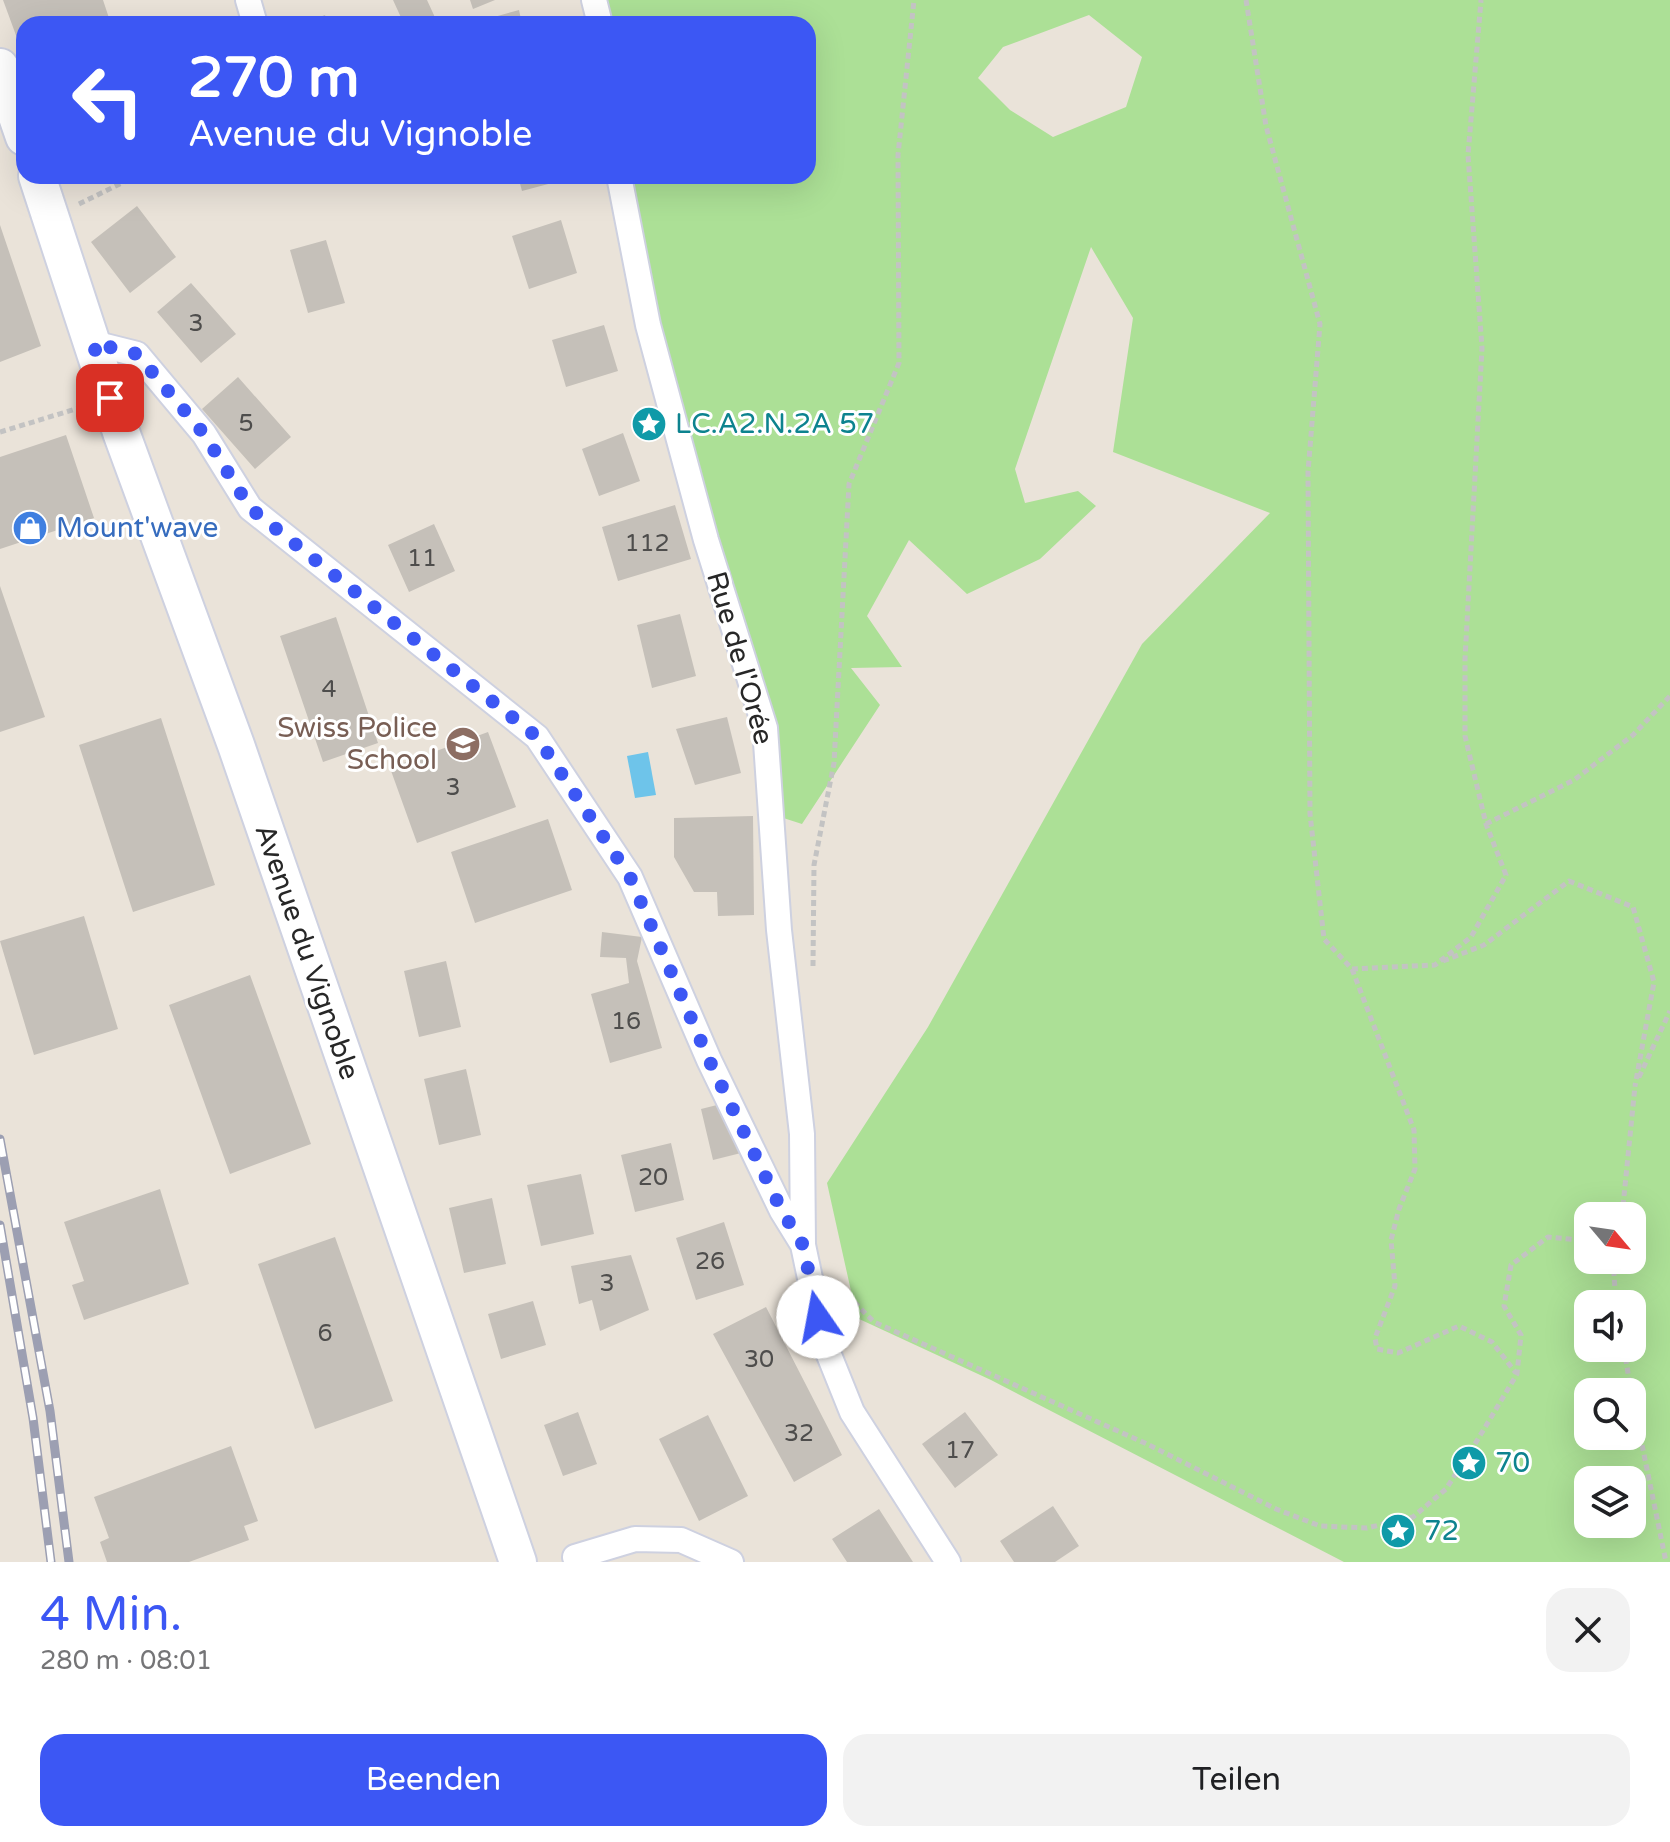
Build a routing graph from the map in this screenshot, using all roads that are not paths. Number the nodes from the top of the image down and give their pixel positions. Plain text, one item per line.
1 (0, 67) edge
2 (16, 114) edge
3 (40, 184) edge
4 (621, 184) edge
5 (93, 343) junction
6 (803, 1245) junction
7 (575, 1557) dead end
8 (518, 1562) edge
9 (731, 1562) edge
10 (948, 1562) edge

1 - 2 main road
3 - 5 main road, Avenue du Vignoble
4 - 6 street, Rue de l'Orée
5 - 6 street
5 - 8 main road, Avenue du Vignoble
6 - 10 street
7 - 9 street

